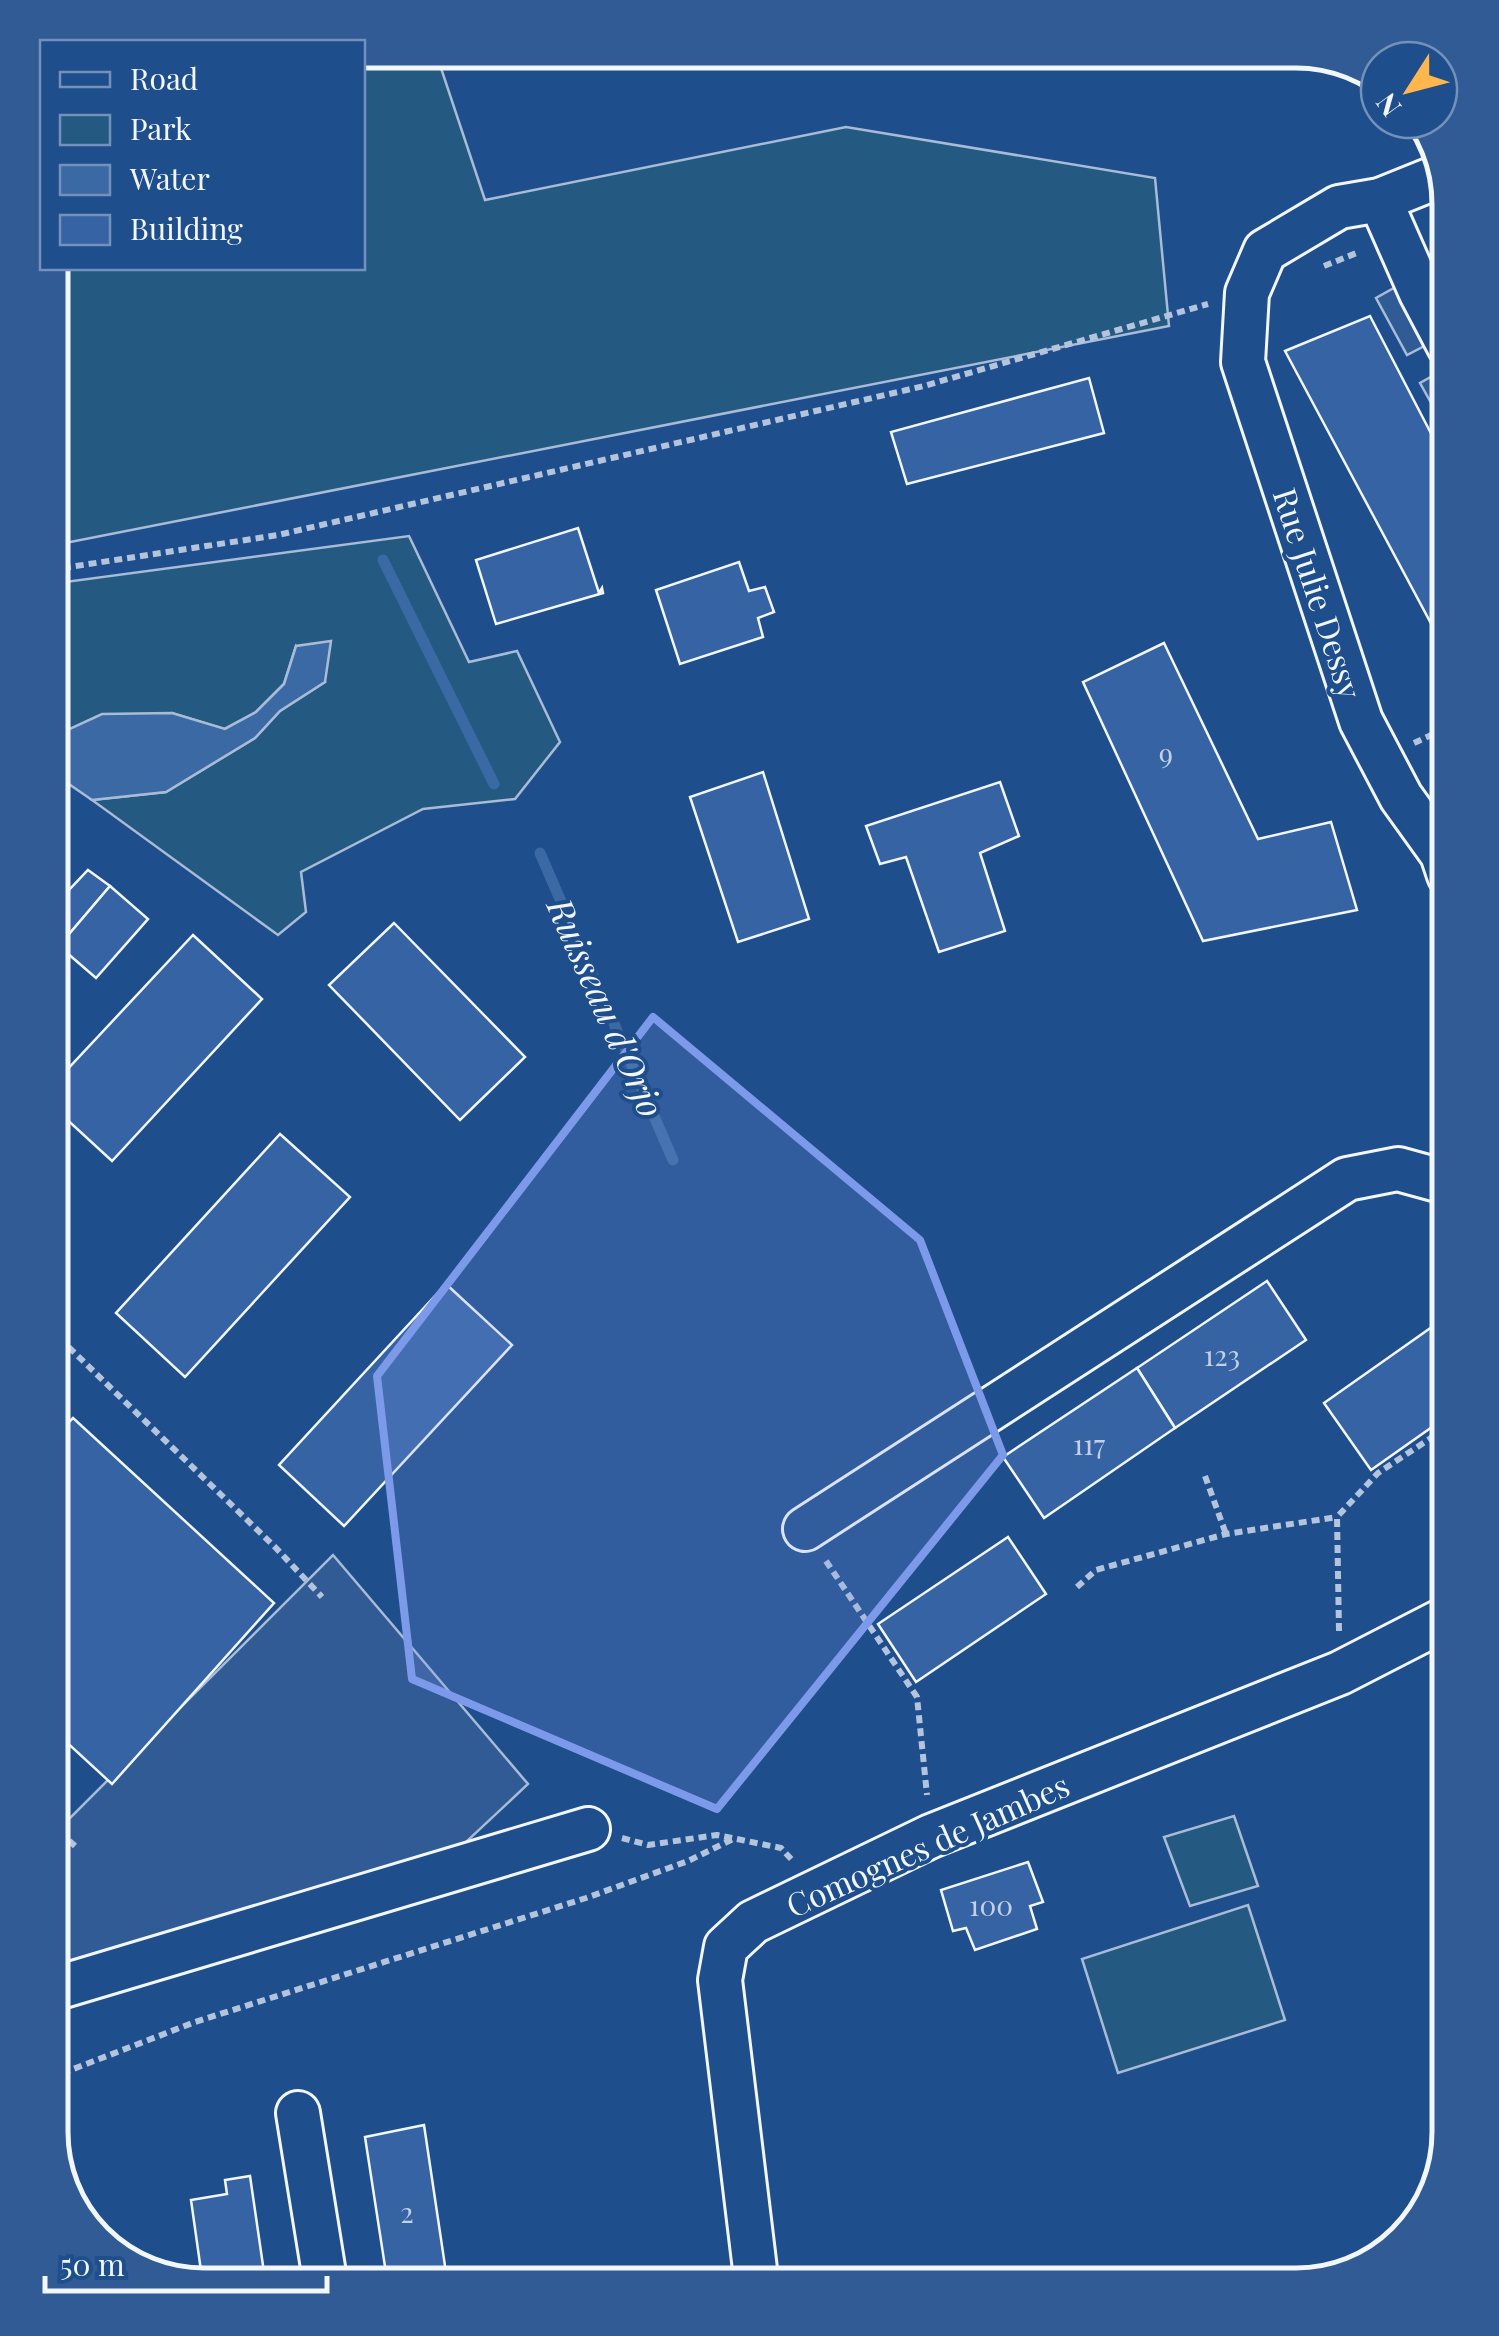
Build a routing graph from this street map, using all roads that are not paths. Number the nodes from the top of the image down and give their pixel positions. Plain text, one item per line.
1 (1430, 185) edge
2 (1388, 218) junction
3 (1431, 312) edge
4 (1431, 838) edge
5 (1431, 1178) edge
6 (805, 1529) road end
7 (1431, 1626) edge
8 (588, 1829) road end
9 (68, 1985) edge
10 (298, 2114) dead end
11 (323, 2268) edge
12 (754, 2268) edge

1 - 2 street
2 - 3 street
2 - 4 street, Rue Julie Dessy
5 - 6 street
7 - 12 street, Comognes de Jambes
8 - 9 street
10 - 11 street

